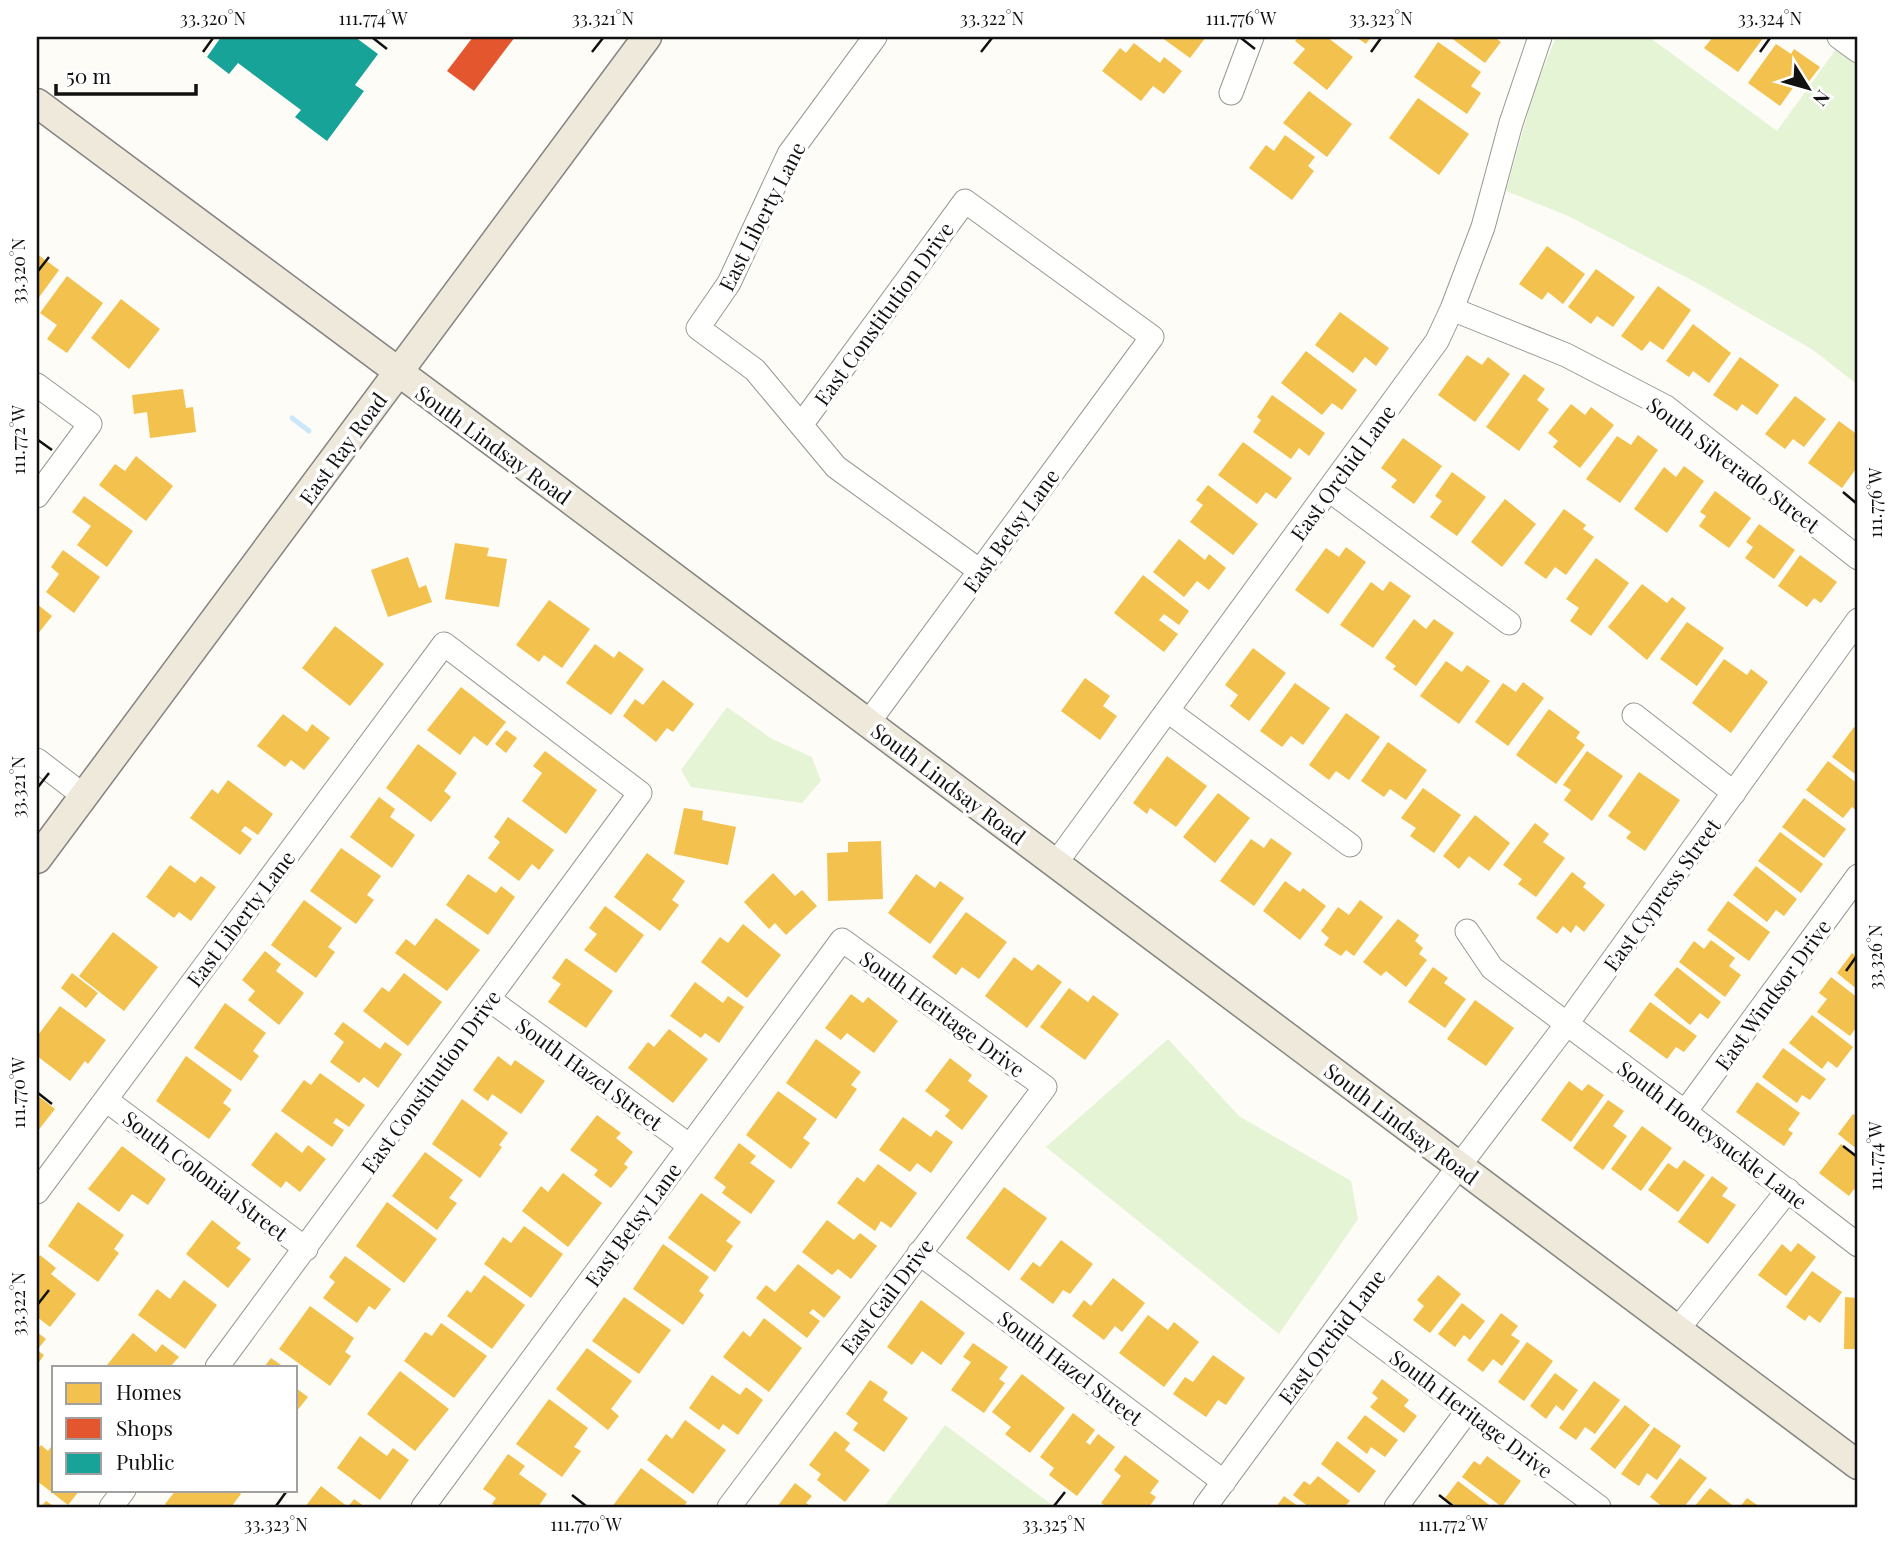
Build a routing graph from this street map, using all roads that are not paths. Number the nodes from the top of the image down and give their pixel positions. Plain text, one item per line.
1 (647, 37) edge
2 (875, 37) edge
3 (1252, 37) edge
4 (1540, 37) edge
5 (1839, 37) edge
6 (1858, 51) edge
7 (1231, 93) dead end
8 (37, 103) edge
9 (965, 201) joint
10 (1452, 309) junction
11 (398, 373) junction
12 (37, 385) edge
13 (801, 425) junction
14 (1329, 490) junction
15 (37, 496) edge
16 (1858, 558) edge
17 (980, 570) junction
18 (1858, 620) edge
19 (1509, 623) dead end
20 (444, 644) joint
21 (1168, 711) junction
22 (1634, 715) dead end
23 (868, 723) junction
24 (37, 761) edge
25 (1734, 793) junction
26 (84, 796) junction
27 (1350, 845) dead end
28 (37, 859) edge
29 (1056, 863) junction
30 (1858, 876) edge
31 (1467, 931) dead end
32 (842, 940) joint
33 (489, 1000) junction
34 (1566, 1025) junction
35 (1045, 1087) joint
36 (106, 1100) junction
37 (1685, 1112) junction
38 (690, 1146) junction
39 (1460, 1166) junction
40 (1788, 1190) junction
41 (37, 1192) edge
42 (1858, 1245) edge
43 (306, 1250) junction
44 (919, 1253) junction
45 (1344, 1318) junction
46 (1678, 1329) junction
47 (218, 1366) edge
48 (1468, 1410) junction
49 (1858, 1465) edge
50 (1224, 1482) junction
51 (431, 1504) edge
52 (729, 1507) edge
53 (1205, 1507) edge
54 (1396, 1507) edge
55 (1599, 1507) edge

1 - 11 main road, East Ray Road
2 - 13 street, East Liberty Lane
3 - 7 street
4 - 10 street, East Orchid Lane
5 - 6 street
8 - 11 main road, South Lindsay Road
9 - 13 street, East Constitution Drive
9 - 17 street, East Betsy Lane
10 - 14 street, East Orchid Lane
10 - 16 street, South Silverado Street
11 - 23 main road, South Lindsay Road
11 - 26 main road, East Ray Road
12 - 15 street
13 - 17 street
14 - 19 street
14 - 21 street, East Orchid Lane
17 - 23 street, East Betsy Lane
18 - 25 street, East Cypress Street
20 - 33 street, East Constitution Drive
20 - 36 street, East Liberty Lane
21 - 27 street
21 - 29 street, East Orchid Lane
22 - 25 street
23 - 29 main road, South Lindsay Road
24 - 26 street
25 - 34 street, East Cypress Street
26 - 28 main road, East Ray Road
29 - 39 main road, South Lindsay Road
30 - 37 street, East Windsor Drive
31 - 34 street, South Honeysuckle Lane
32 - 35 street, South Heritage Drive
32 - 38 street, East Betsy Lane
33 - 38 street, South Hazel Street
33 - 43 street, East Constitution Drive
34 - 37 street, South Honeysuckle Lane
34 - 39 street, East Cypress Street
35 - 44 street, East Gail Drive
36 - 41 street, East Liberty Lane
36 - 43 street, South Colonial Street
37 - 40 street, South Honeysuckle Lane
38 - 51 street, East Betsy Lane
39 - 45 street, East Orchid Lane
39 - 46 main road, South Lindsay Road
40 - 42 street, South Honeysuckle Lane
40 - 46 street
43 - 47 street, East Constitution Drive
44 - 50 street, South Hazel Street
44 - 52 street, East Gail Drive
45 - 48 street, South Heritage Drive
45 - 50 street, East Orchid Lane
46 - 49 main road, South Lindsay Road
48 - 54 street
48 - 55 street, South Heritage Drive
50 - 53 street, East Orchid Lane

